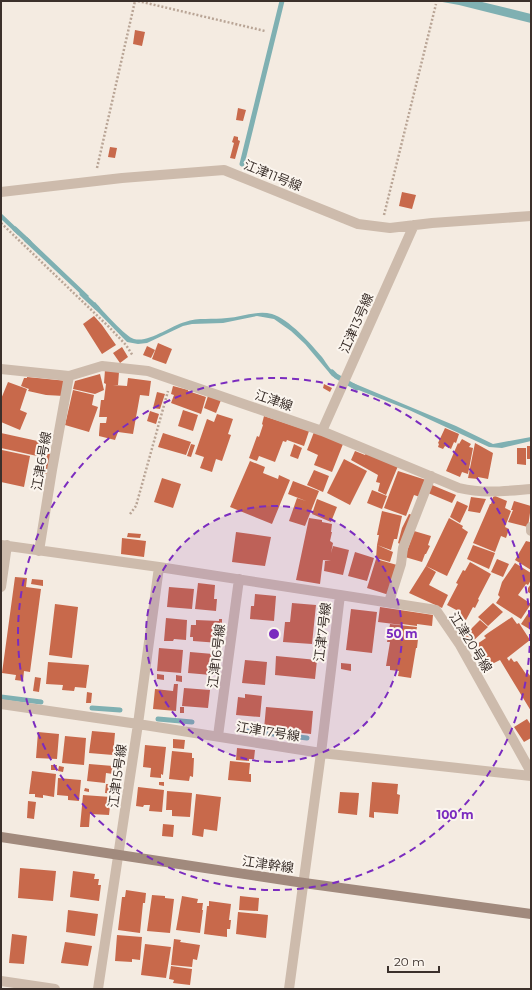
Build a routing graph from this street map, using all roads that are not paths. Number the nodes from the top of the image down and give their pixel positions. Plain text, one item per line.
1 (1, 192) edge
2 (531, 216) edge
3 (414, 225) junction
4 (1, 369) edge
5 (69, 376) junction
6 (322, 431) junction
7 (431, 476) junction
8 (531, 489) edge
9 (531, 527) edge
10 (531, 531) edge
11 (4, 545) edge
12 (39, 551) junction
13 (159, 567) junction
14 (238, 579) junction
15 (1, 587) edge
16 (340, 595) junction
17 (389, 602) junction
18 (1, 704) edge
19 (138, 724) junction
20 (218, 736) junction
21 (321, 753) junction
22 (531, 772) edge
23 (531, 776) edge
24 (1, 837) edge
25 (118, 855) junction
26 (304, 883) junction
27 (531, 914) edge
28 (1, 981) edge
29 (55, 989) edge
30 (98, 989) edge
31 (288, 989) edge

1 - 3 street, 江津11号線
2 - 3 street, 江津11号線
3 - 6 street, 江津13号線
4 - 5 street, 江津線
5 - 6 street, 江津線
5 - 12 street, 江津6号線
6 - 7 street, 江津線
7 - 8 street, 江津線
7 - 17 street
9 - 10 street
11 - 12 street, 江津7号線
11 - 15 street
12 - 13 street, 江津7号線
13 - 14 street, 江津7号線
13 - 19 street, 江津15号線
14 - 16 street, 江津7号線
14 - 20 street, 江津16号線
16 - 17 street, 江津20号線
16 - 21 street, 江津7号線
17 - 22 street, 江津20号線
18 - 19 street, 江津17号線
19 - 20 street, 江津17号線
19 - 25 street, 江津15号線
20 - 21 street, 江津17号線
21 - 23 street, 江津17号線
21 - 26 street, 江津7号線
24 - 25 street, 江津幹線
25 - 26 street, 江津幹線
25 - 30 street, 江津15号線
26 - 27 street, 江津幹線
26 - 31 street, 江津7号線
28 - 29 street

